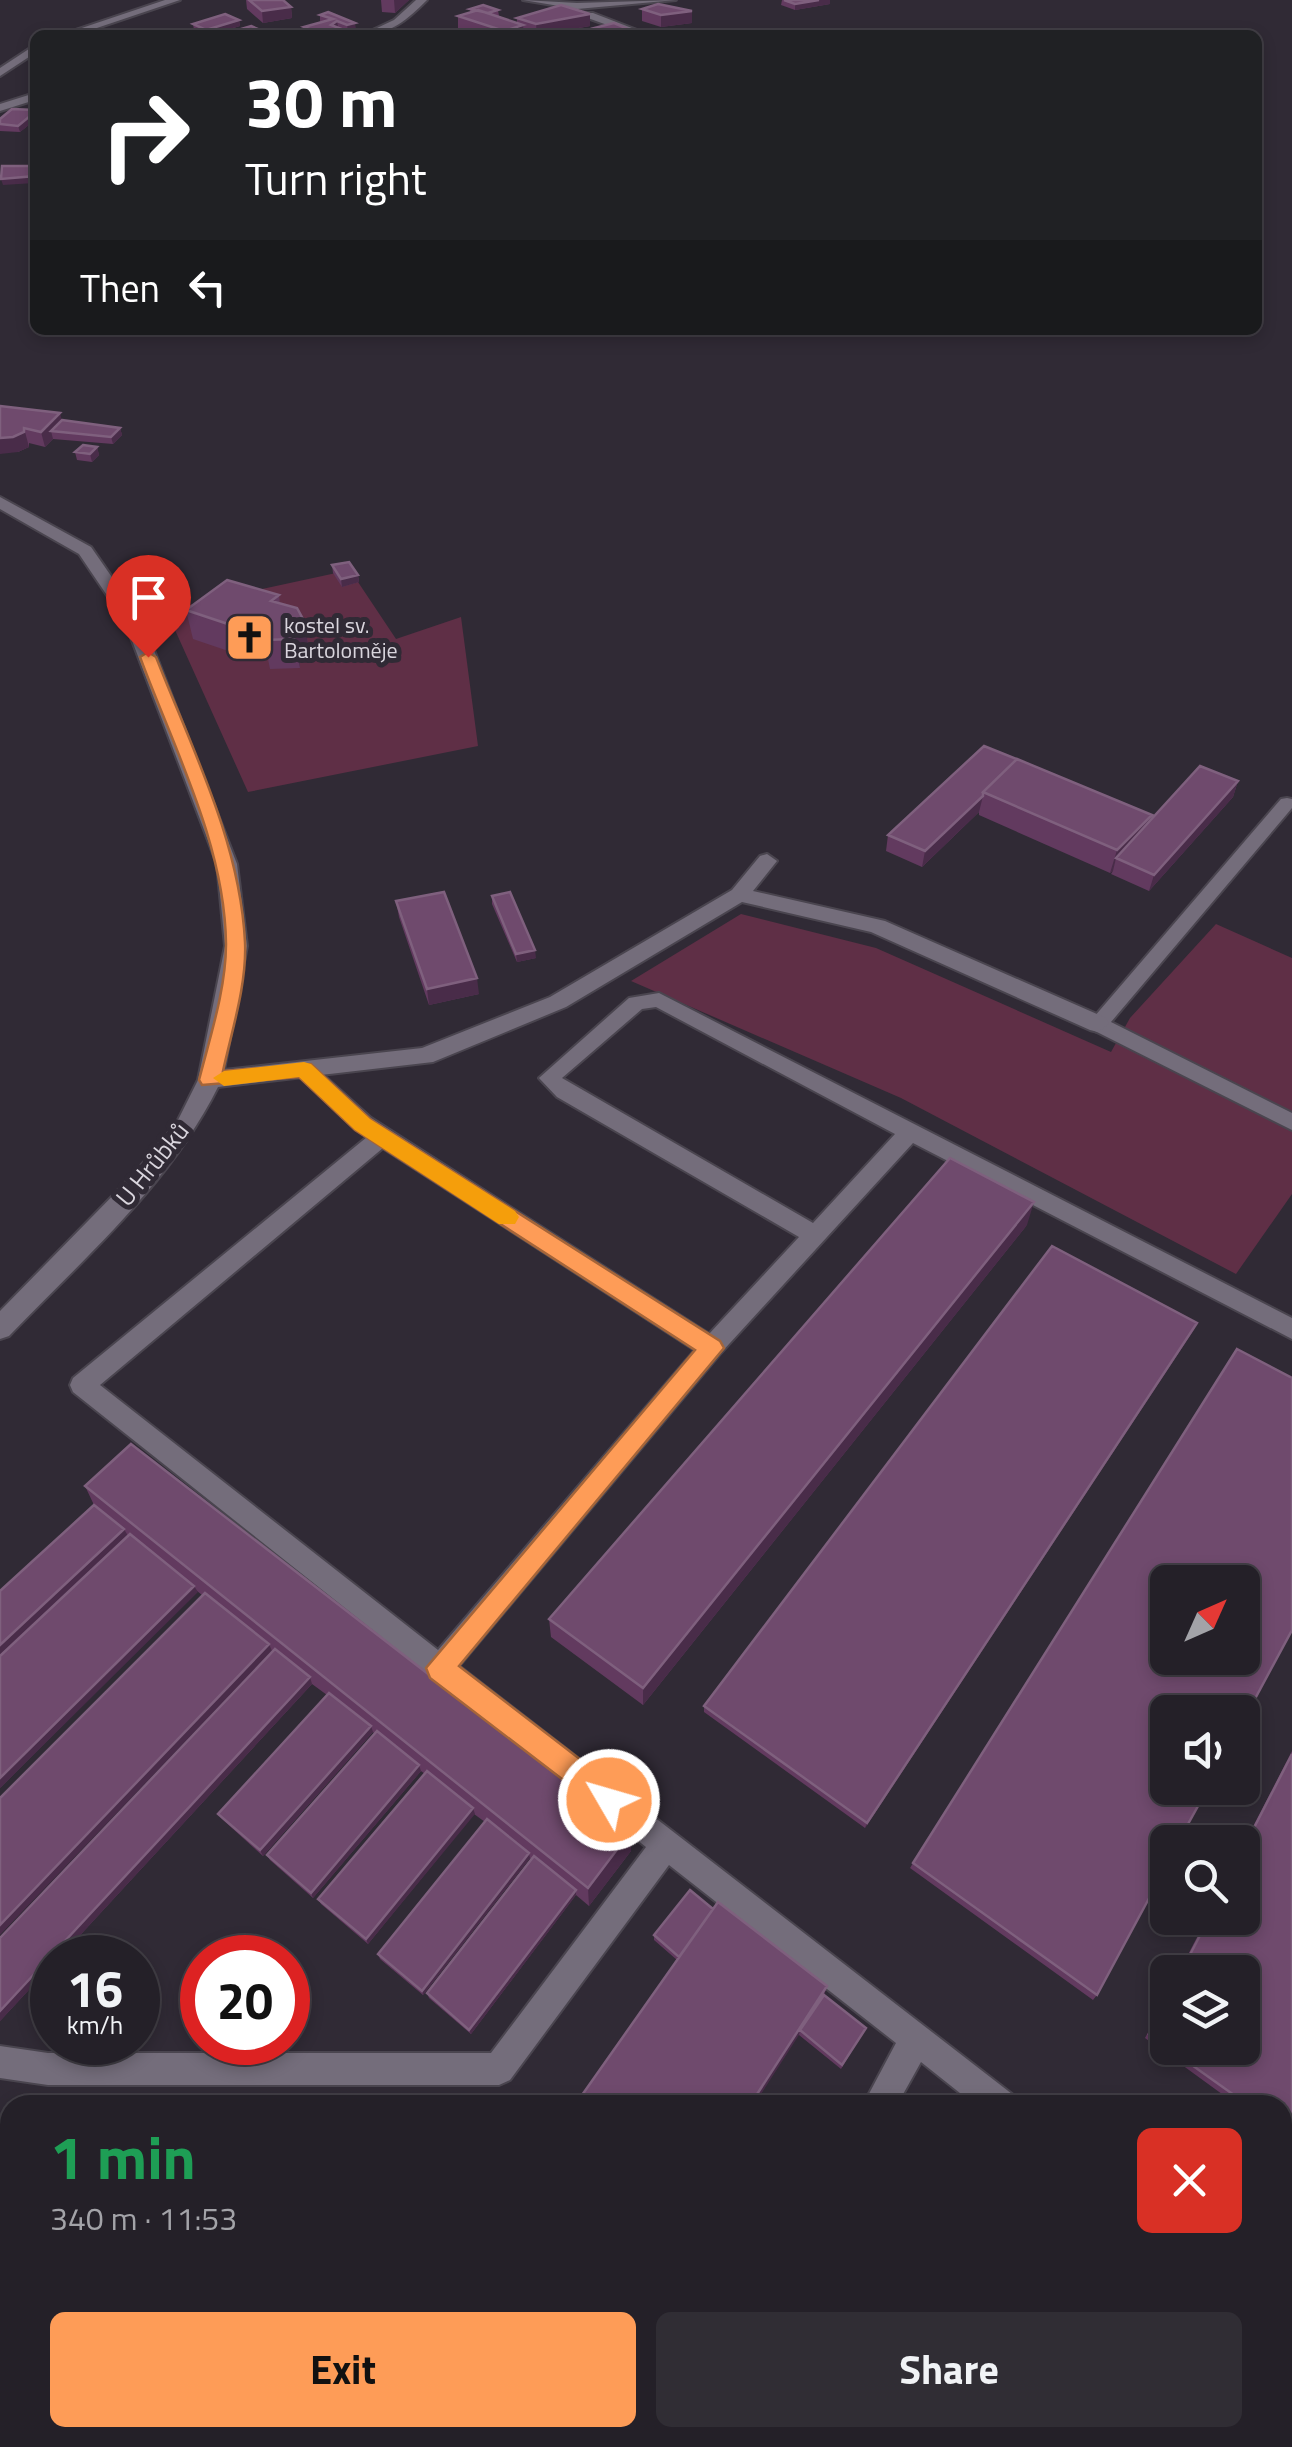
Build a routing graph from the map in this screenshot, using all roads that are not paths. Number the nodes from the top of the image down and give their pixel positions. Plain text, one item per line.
1 (175, 0) edge
2 (422, 0) edge
3 (528, 0) edge
4 (671, 0) edge
5 (576, 6) junction
6 (82, 30) edge
7 (379, 30) edge
8 (633, 30) edge
9 (30, 52) edge
10 (0, 73) edge
11 (30, 98) edge
12 (0, 108) edge
13 (2, 505) edge
14 (1288, 802) dead end
15 (767, 862) dead end
16 (739, 895) junction
17 (1098, 1024) junction
18 (304, 1069) junction
19 (210, 1080) junction
20 (1292, 1122) edge
21 (910, 1132) junction
22 (382, 1137) junction
23 (816, 1235) junction
24 (0, 1328) edge
25 (1292, 1329) edge
26 (712, 1348) junction
27 (440, 1668) junction
28 (666, 1844) junction
29 (916, 2040) junction
30 (0, 2062) edge
31 (885, 2095) edge
32 (988, 2095) edge

1 - 6 street
2 - 7 street
3 - 5 street
4 - 5 street
5 - 8 street
9 - 10 street
11 - 12 street
13 - 19 street, U Hrůbků
14 - 17 lane
15 - 16 street
16 - 17 street
16 - 18 street
17 - 20 lane
18 - 19 street
18 - 22 lane
19 - 24 street, U Hrůbků
21 - 23 lane
21 - 23 lane
21 - 25 lane
22 - 26 lane
22 - 27 lane
23 - 26 lane
26 - 27 lane
27 - 28 lane
28 - 29 lane
28 - 30 lane
29 - 31 lane
29 - 32 lane

